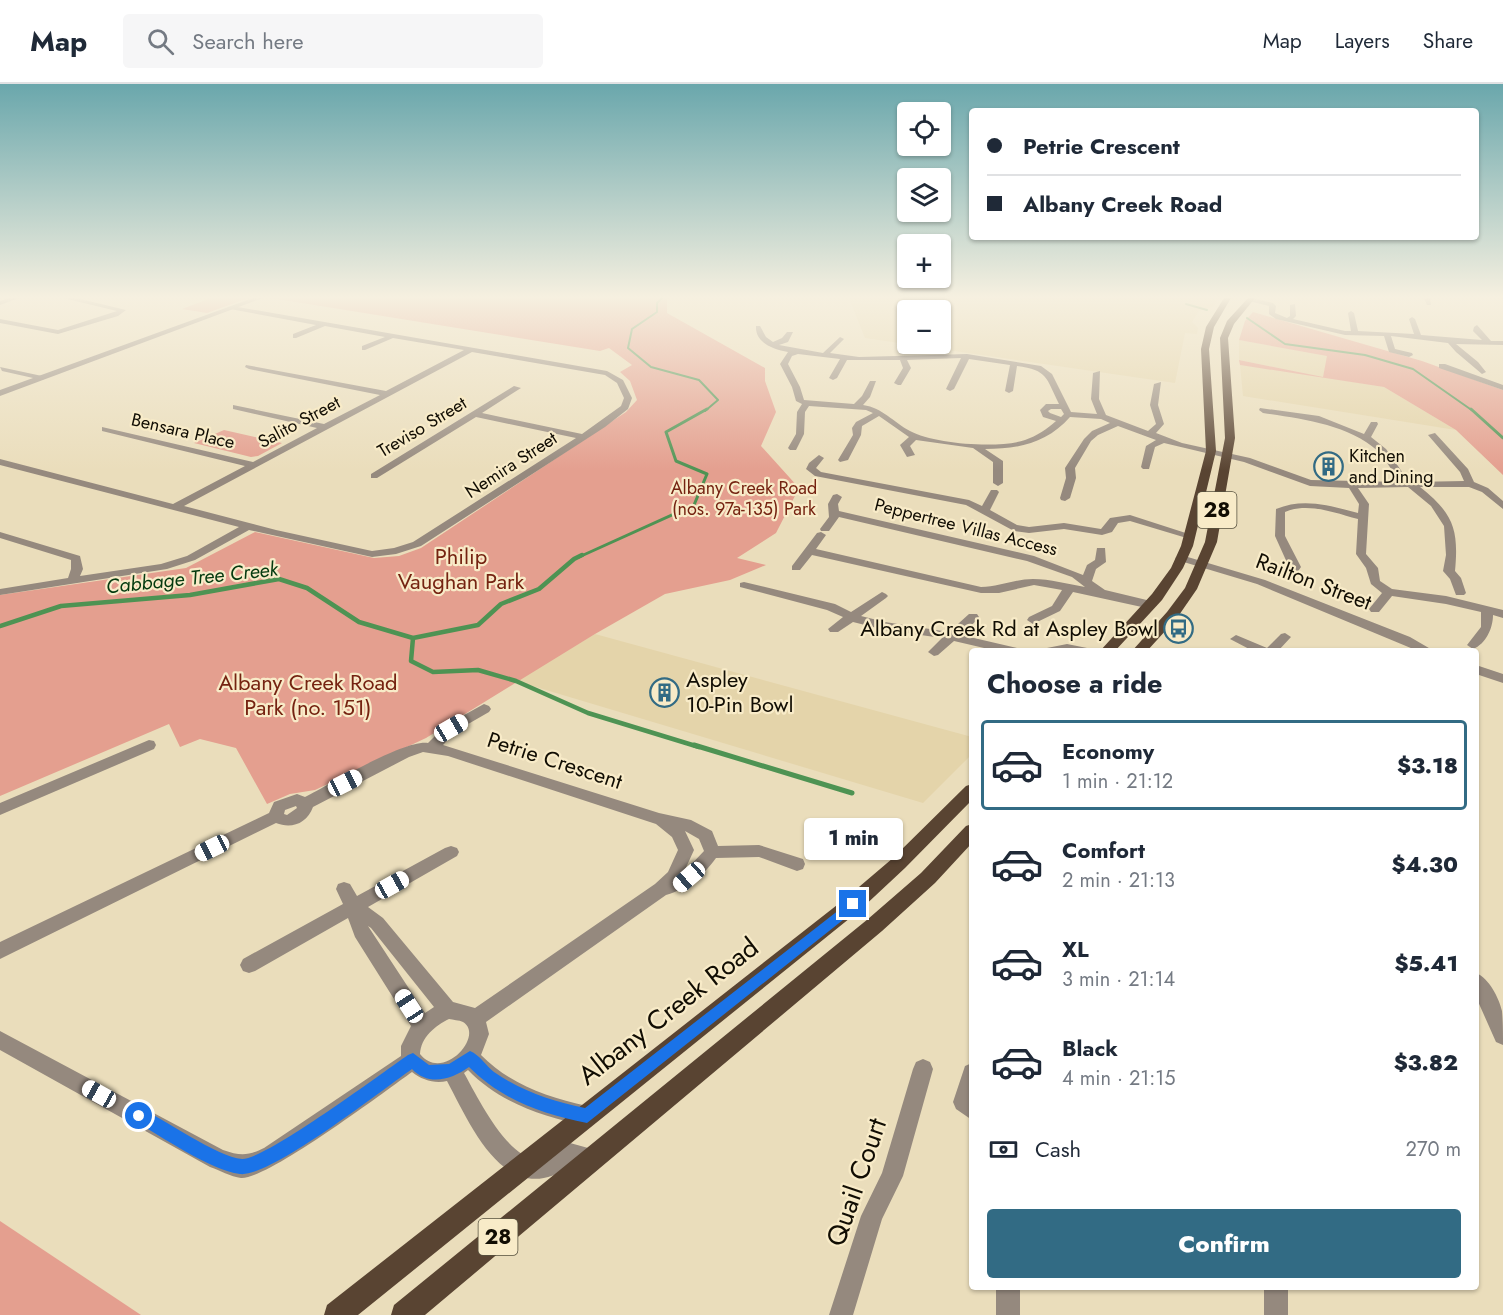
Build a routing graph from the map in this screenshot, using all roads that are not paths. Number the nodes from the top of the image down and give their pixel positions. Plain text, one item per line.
1 (103, 355) edge
2 (460, 355) edge
3 (509, 355) edge
4 (788, 355) edge
5 (820, 355) edge
6 (881, 355) edge
7 (1204, 355) edge
8 (1225, 355) edge
9 (1462, 355) edge
10 (824, 356) joint
11 (967, 356) junction
12 (844, 358) junction
13 (903, 359) junction
14 (879, 360) junction
15 (1014, 362) junction
16 (1442, 366) dead end
17 (249, 367) dead end
18 (2, 369) dead end
19 (1482, 372) dead end
20 (1097, 374) dead end
21 (42, 378) junction
22 (833, 378) dead end
23 (873, 383) dead end
24 (898, 383) dead end
25 (1158, 384) dead end
26 (517, 388) dead end
27 (950, 388) dead end
28 (1503, 388) edge
29 (1009, 391) dead end
30 (0, 393) edge
31 (388, 394) junction
32 (806, 404) junction
33 (857, 406) junction
34 (236, 407) dead end
35 (1263, 410) dead end
36 (880, 412) junction
37 (475, 414) junction
38 (1065, 414) junction
39 (1102, 417) junction
40 (1119, 422) junction
41 (1374, 424) dead end
42 (326, 427) junction
43 (105, 429) dead end
44 (1151, 433) junction
45 (1432, 435) dead end
46 (584, 436) junction
47 (914, 437) junction
48 (1366, 438) junction
49 (1165, 439) junction
50 (972, 445) junction
51 (793, 448) dead end
52 (1211, 452) junction
53 (910, 455) dead end
54 (1228, 456) junction
55 (819, 459) dead end
56 (843, 460) dead end
57 (0, 462) edge
58 (254, 465) junction
59 (1146, 467) dead end
60 (374, 476) dead end
61 (839, 478) junction
62 (1409, 483) junction
63 (1351, 484) junction
64 (1470, 484) junction
65 (1065, 498) dead end
66 (1503, 506) edge
67 (173, 508) junction
68 (985, 510) junction
69 (834, 513) junction
70 (1364, 517) junction
71 (248, 526) junction
72 (0, 535) edge
73 (1190, 536) junction
74 (1101, 542) junction
75 (809, 551) junction
76 (1181, 558) junction
77 (1203, 564) junction
78 (796, 568) dead end
79 (1288, 578) dead end
80 (73, 580) junction
81 (1087, 581) junction
82 (744, 585) dead end
83 (1068, 590) junction
84 (0, 592) edge
85 (1389, 592) junction
86 (1101, 593) junction
87 (1460, 593) dead end
88 (882, 596) dead end
89 (1151, 604) junction
90 (1375, 609) dead end
91 (1487, 610) junction
92 (1503, 614) edge
93 (852, 615) junction
94 (973, 617) dead end
95 (1033, 620) dead end
96 (834, 629) dead end
97 (950, 636) junction
98 (1285, 637) dead end
99 (1236, 639) dead end
100 (1473, 645) dead end
101 (1000, 648) edge
102 (1110, 648) edge
103 (1142, 648) edge
104 (1257, 648) edge
105 (1274, 648) edge
106 (1422, 648) edge
107 (934, 652) dead end
108 (1479, 670) edge
109 (1503, 679) edge
110 (484, 709) dead end
111 (149, 745) dead end
112 (432, 747) junction
113 (969, 795) edge
114 (0, 809) edge
115 (658, 819) junction
116 (969, 834) edge
117 (451, 852) dead end
118 (712, 852) junction
119 (797, 864) dead end
120 (344, 889) dead end
121 (661, 889) junction
122 (354, 906) junction
123 (0, 951) edge
124 (249, 965) dead end
125 (1482, 998) edge
126 (448, 1010) junction
127 (475, 1019) junction
128 (422, 1025) junction
129 (1503, 1036) edge
130 (0, 1040) edge
131 (413, 1060) junction
132 (461, 1064) junction
133 (923, 1069) dead end
134 (587, 1116) junction
135 (591, 1158) junction
136 (523, 1167) junction
137 (1008, 1290) edge
138 (1276, 1290) edge
139 (337, 1315) edge
140 (404, 1315) edge
141 (841, 1315) edge
142 (1008, 1315) edge
143 (1276, 1315) edge

1 - 21 street
2 - 31 street, Salito Street
3 - 46 street, Nemira Street
4 - 32 street
5 - 10 street
6 - 14 street
7 - 52 main road, 28
8 - 54 main road, 28
9 - 19 street
10 - 12 street
11 - 13 street
11 - 15 street
11 - 27 street
12 - 14 street
12 - 22 street
13 - 14 street
13 - 24 street
15 - 29 street
15 - 38 street
16 - 28 street
17 - 31 street
18 - 21 street
20 - 39 street
21 - 30 street
23 - 33 street
25 - 44 street
26 - 37 street, Treviso Street
31 - 42 street, Salito Street
32 - 33 street
32 - 51 street
33 - 36 street
34 - 42 street
35 - 48 street
36 - 47 street
36 - 56 street
37 - 46 street
37 - 60 street, Treviso Street
38 - 39 street
38 - 50 street
39 - 40 street
40 - 44 street
40 - 65 street
41 - 48 street
42 - 58 street, Salito Street
43 - 58 street, Bensara Place
44 - 49 street
45 - 64 street
46 - 71 street, Nemira Street
47 - 50 street
47 - 53 street
48 - 62 street
49 - 52 street
49 - 59 street
50 - 68 street
52 - 54 street
52 - 73 main road, 28
54 - 63 street
54 - 77 main road, 28
55 - 61 street
57 - 67 street, Nemira Street
58 - 67 street, Salito Street
61 - 68 street
61 - 69 street
62 - 63 street
62 - 64 street
62 - 87 street
63 - 70 street
64 - 66 street
67 - 71 street, Nemira Street
68 - 74 street
69 - 75 street
69 - 81 street, Peppertree Villas Access
70 - 79 street
70 - 85 street
71 - 80 street
72 - 80 street
73 - 74 street
73 - 76 main road, 28
74 - 81 street
75 - 78 street
75 - 83 street
76 - 77 street, Railton Street
76 - 89 main road, 28
77 - 103 main road, 28
77 - 106 street, Railton Street
80 - 84 street
81 - 86 street, Peppertree Villas Access
82 - 93 street
83 - 86 street
83 - 95 street
85 - 90 street
85 - 91 street
86 - 89 street
88 - 93 street
89 - 102 main road, 28
91 - 92 street
91 - 100 street
93 - 96 street
93 - 97 street
94 - 97 street
97 - 101 street
97 - 107 street
98 - 105 street
99 - 104 street
108 - 109 street
110 - 112 street
111 - 114 street
112 - 115 street, Petrie Crescent
112 - 123 street
113 - 134 main road, Albany Creek Road / 28
115 - 118 street, Petrie Crescent
115 - 121 street, Petrie Crescent
116 - 135 main road, 28
117 - 122 street
118 - 119 street
118 - 121 street, Petrie Crescent
120 - 122 street
121 - 127 street, Petrie Crescent
122 - 124 street
122 - 126 street
122 - 128 street
125 - 129 street
126 - 127 street
126 - 128 street
127 - 132 street
128 - 131 street
130 - 131 street
131 - 132 street
132 - 134 street
132 - 136 street
133 - 141 street, Quail Court
134 - 136 main road, Albany Creek Road / 28
135 - 136 street
135 - 140 main road, 28
136 - 139 main road, Albany Creek Road / 28
137 - 142 street
138 - 143 street

